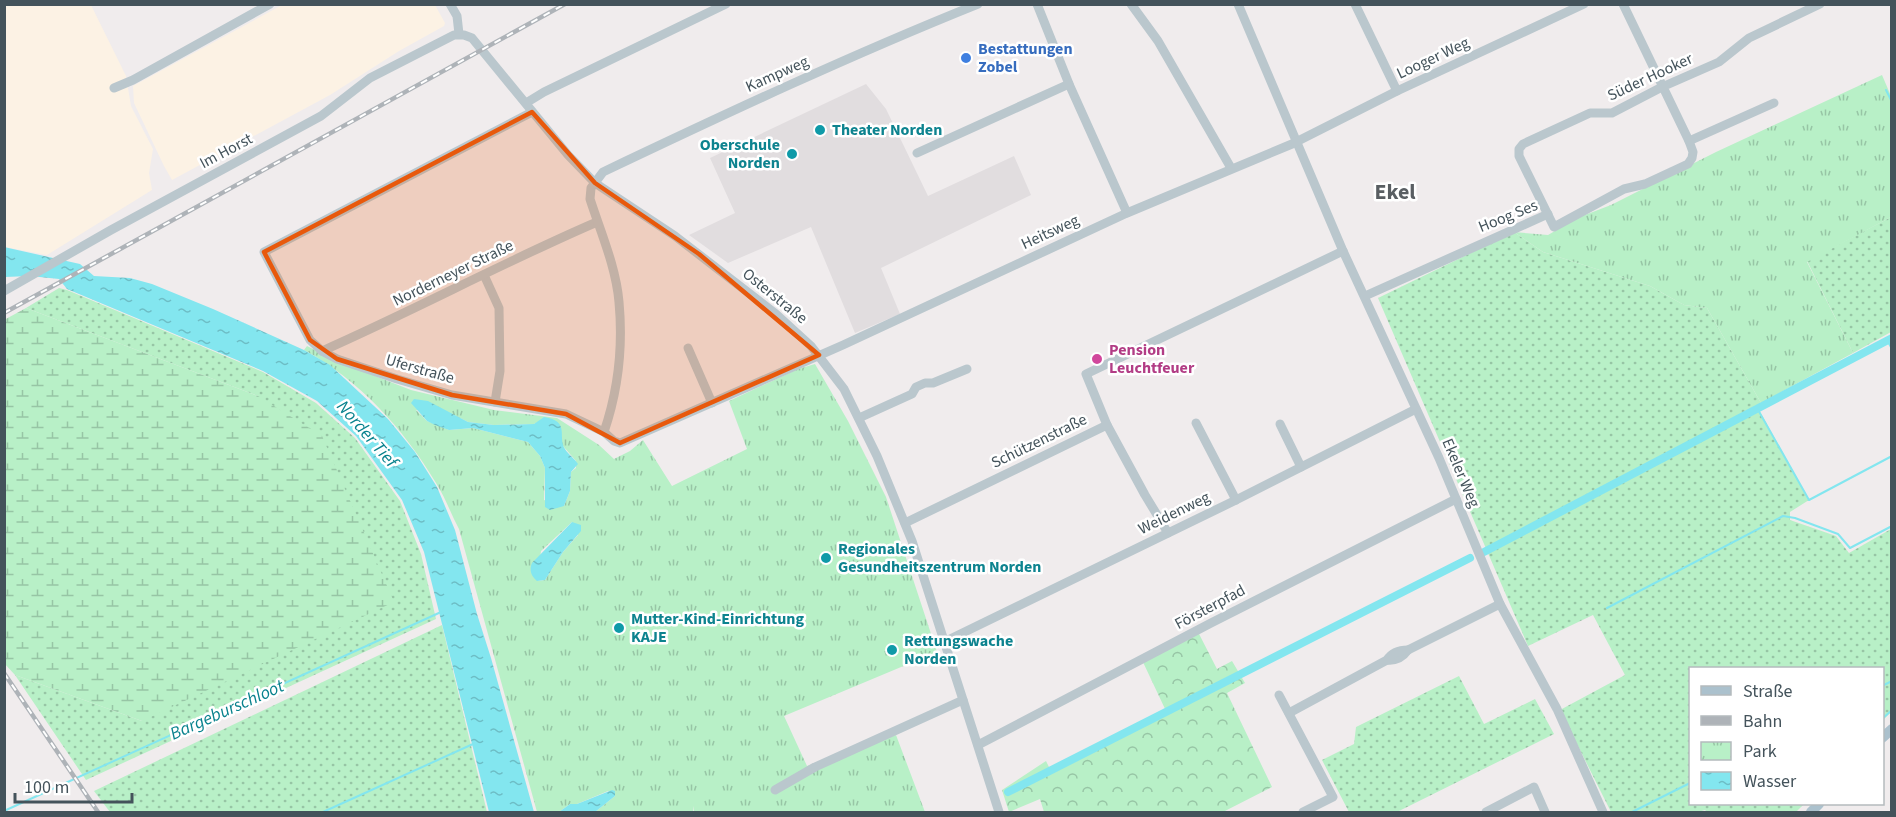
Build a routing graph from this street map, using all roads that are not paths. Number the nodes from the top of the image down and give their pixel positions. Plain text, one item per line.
1 (270, 4) edge
2 (450, 4) edge
3 (978, 4) edge
4 (1037, 4) edge
5 (1131, 4) edge
6 (1238, 4) edge
7 (1355, 4) edge
8 (1584, 4) edge
9 (1623, 4) edge
10 (1820, 4) edge
11 (721, 6) edge
12 (459, 34) junction
13 (1069, 84) junction
14 (1662, 87) junction
15 (114, 88) dead end
16 (1397, 91) junction
17 (526, 103) junction
18 (1774, 103) dead end
19 (532, 112) junction
20 (1689, 141) junction
21 (1296, 142) junction
22 (917, 153) dead end
23 (1231, 168) junction
24 (595, 183) junction
25 (1127, 213) junction
26 (1548, 214) junction
27 (597, 222) junction
28 (1343, 251) junction
29 (484, 275) junction
30 (8, 289) edge
31 (1365, 296) junction
32 (688, 348) dead end
33 (322, 351) junction
34 (819, 355) junction
35 (967, 369) dead end
36 (495, 402) junction
37 (712, 403) junction
38 (1416, 409) junction
39 (860, 418) junction
40 (1196, 423) dead end
41 (1280, 424) dead end
42 (1107, 425) junction
43 (604, 432) junction
44 (620, 443) joint
45 (1301, 467) junction
46 (1456, 499) junction
47 (1236, 500) junction
48 (905, 523) junction
49 (1168, 533) junction
50 (1500, 604) junction
51 (944, 642) junction
52 (1279, 695) dead end
53 (963, 700) junction
54 (1289, 713) junction
55 (978, 745) junction
56 (776, 790) dead end
57 (999, 813) edge
58 (1303, 813) edge
59 (1486, 813) edge
60 (1545, 813) edge
61 (1604, 813) edge

1 - 15 street
2 - 12 street
3 - 24 street, Kampweg
4 - 13 street
5 - 23 street
6 - 21 street, Ekeler Weg
7 - 16 street
8 - 16 street, Looger Weg
9 - 14 street
10 - 14 street, Süder Hooker
11 - 17 street
12 - 17 street, Osterstraße
12 - 30 street, Im Horst
13 - 22 street
13 - 25 street
14 - 20 street
14 - 26 street, Süder Hooker
16 - 21 street, Looger Weg
17 - 19 street, Osterstraße
18 - 20 street
19 - 24 street, Osterstraße
19 - 33 street, Uferstraße
20 - 26 street, Hoog Ses
21 - 23 street, Heitsweg
21 - 28 street, Ekeler Weg
23 - 25 street, Heitsweg
24 - 27 street
24 - 34 street, Osterstraße
25 - 34 street, Heitsweg
26 - 31 street, Hoog Ses
27 - 29 street, Norderneyer Straße
27 - 43 street
28 - 31 street, Ekeler Weg
28 - 42 street, Schützenstraße
29 - 33 street, Norderneyer Straße
29 - 36 street
31 - 38 street, Ekeler Weg
32 - 37 street
33 - 36 street, Uferstraße
34 - 37 street, Heitsweg
34 - 39 street, Osterstraße
35 - 39 street
36 - 43 street, Uferstraße
37 - 44 street, Heitsweg
38 - 45 street, Weidenweg
38 - 46 street, Ekeler Weg
39 - 48 street, Osterstraße
40 - 47 street
41 - 45 street
42 - 48 street, Schützenstraße
42 - 49 street
43 - 44 street, Uferstraße
45 - 47 street, Weidenweg
46 - 50 street, Ekeler Weg
46 - 55 street, Försterpfad
47 - 49 street, Weidenweg
48 - 51 street, Osterstraße
49 - 51 street, Weidenweg
50 - 54 street
50 - 61 street, Ekeler Weg
51 - 53 street, Osterstraße
52 - 54 street
53 - 55 street, Osterstraße
53 - 56 street
54 - 58 street
55 - 57 street, Osterstraße
59 - 60 street

